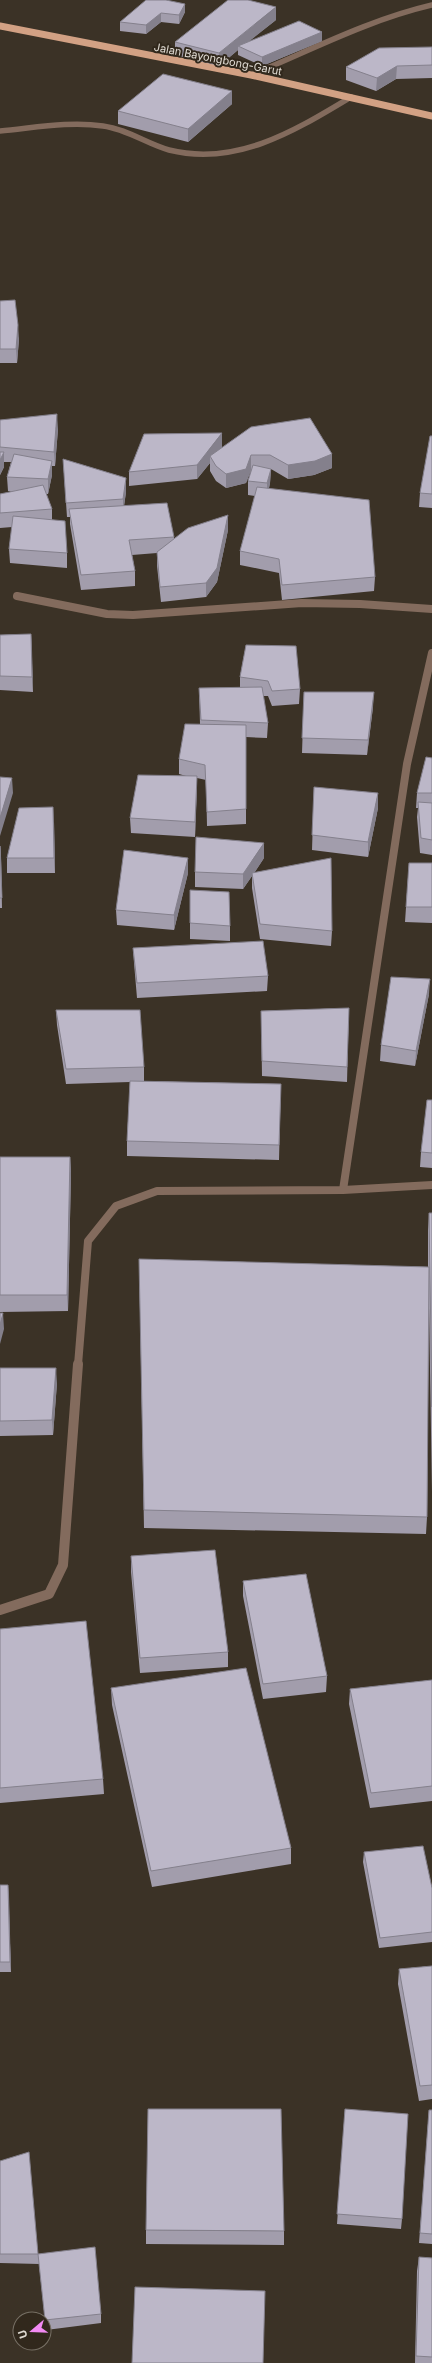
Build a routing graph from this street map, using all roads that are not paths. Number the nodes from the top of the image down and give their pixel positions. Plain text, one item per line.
1 (432, 5) edge
2 (0, 26) edge
3 (251, 75) junction
4 (351, 98) junction
5 (432, 116) edge
6 (0, 132) edge
7 (17, 596) dead end
8 (432, 609) edge
9 (432, 653) edge
10 (432, 1185) edge
11 (343, 1190) junction
12 (0, 1610) edge

1 - 3 street
2 - 3 main road, Jalan Bayongbong-Garut
3 - 4 main road, Jalan Bayongbong-Garut
4 - 5 main road, Jalan Bayongbong-Garut
4 - 6 street
7 - 8 street
9 - 11 street
10 - 11 street
11 - 12 street

